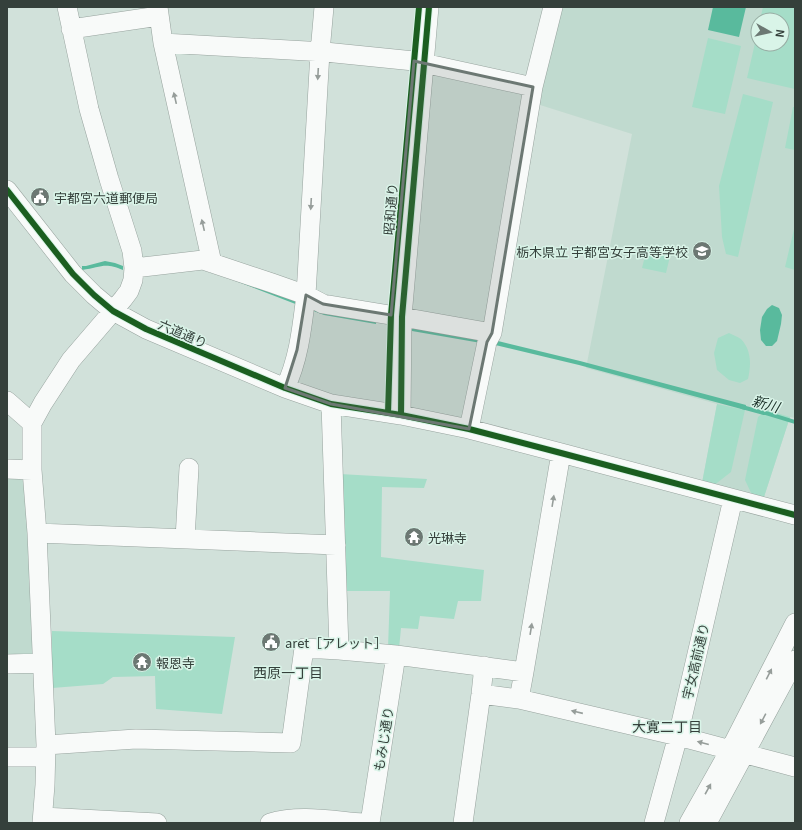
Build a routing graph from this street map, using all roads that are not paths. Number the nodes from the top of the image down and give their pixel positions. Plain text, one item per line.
1 (67, 7) edge
2 (324, 7) edge
3 (419, 7) edge
4 (429, 7) edge
5 (553, 7) edge
6 (159, 11) edge
7 (71, 29) junction
8 (163, 42) junction
9 (320, 52) junction
10 (419, 62) junction
11 (533, 87) junction
12 (7, 190) edge
13 (212, 263) junction
14 (134, 268) junction
15 (306, 295) junction
16 (113, 311) junction
17 (397, 316) junction
18 (492, 333) junction
19 (285, 388) junction
20 (7, 401) edge
21 (331, 404) junction
22 (395, 414) junction
23 (32, 423) junction
24 (469, 429) junction
25 (561, 453) junction
26 (188, 468) dead end
27 (7, 469) edge
28 (32, 470) junction
29 (732, 499) junction
30 (795, 515) edge
31 (37, 533) junction
32 (186, 539) junction
33 (336, 545) junction
34 (795, 623) edge
35 (339, 650) junction
36 (396, 655) junction
37 (795, 660) edge
38 (42, 663) junction
39 (7, 664) edge
40 (484, 666) junction
41 (524, 672) junction
42 (481, 694) junction
43 (519, 699) junction
44 (678, 736) junction
45 (45, 751) junction
46 (737, 752) junction
47 (7, 757) edge
48 (795, 767) edge
49 (42, 820) edge
50 (157, 823) edge
51 (270, 823) edge
52 (364, 823) edge
53 (370, 823) edge
54 (463, 823) edge
55 (654, 823) edge
56 (689, 823) edge
57 (708, 823) edge

1 - 7 street
2 - 9 street
3 - 10 street, 昭和通り
4 - 10 street, 昭和通り
5 - 11 street
6 - 7 street
6 - 8 street
7 - 14 street
8 - 9 street
13 -> 8 street
9 - 10 street
9 -> 15 street
10 - 11 street
10 - 17 street, 昭和通り
11 - 18 street
12 - 16 street, 六道通り
13 - 14 street
13 - 15 street
14 - 16 street
15 - 17 street
15 - 19 street
16 - 19 street, 六道通り
16 - 23 street
17 - 18 street
17 - 22 street, 昭和通り
18 - 24 street
19 - 21 street, 六道通り
20 - 23 street
21 - 22 street, 六道通り
21 - 33 street
22 - 24 street, 六道通り
23 - 28 street
24 - 25 street, 六道通り
25 - 29 street, 六道通り
41 -> 25 street
26 - 32 street
27 - 28 street
28 - 31 street
29 - 30 street, 六道通り
29 - 44 street, 宇女高前通り
31 - 32 street
31 - 38 street
32 - 33 street
33 - 35 street
46 -> 34 street
35 - 36 street
35 - 45 street
36 - 40 street
36 - 53 street, もみじ通り
37 -> 46 street
38 - 39 street
38 - 45 street
40 - 41 street
40 - 42 street
41 - 43 street
42 - 43 street
42 - 54 street
44 -> 43 street
46 -> 44 street
44 - 55 street, 宇女高前通り
45 - 47 street
45 - 49 street
46 - 48 street
56 -> 46 street
46 - 57 street
49 - 50 street
51 - 52 street

